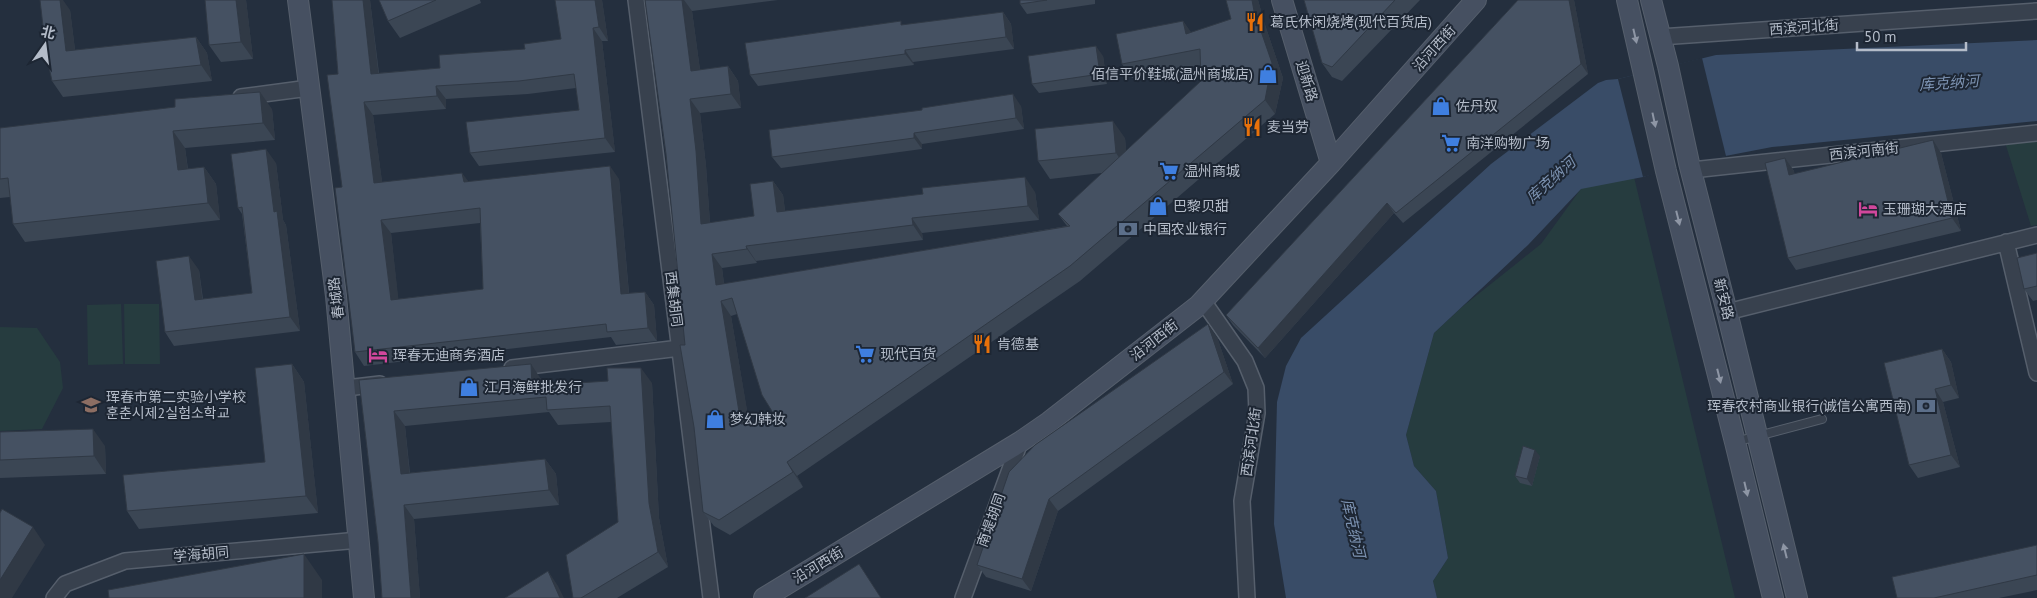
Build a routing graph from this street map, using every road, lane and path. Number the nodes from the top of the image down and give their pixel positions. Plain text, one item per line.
1 (298, 0) edge
2 (636, 0) edge
3 (1282, 0) edge
4 (1476, 0) edge
5 (1627, 0) edge
6 (1651, 0) edge
7 (2037, 12) edge
8 (1660, 37) junction
9 (309, 88) junction
10 (222, 100) edge
11 (2037, 133) edge
12 (1331, 163) junction
13 (1690, 166) junction
14 (2037, 235) edge
15 (2006, 242) junction
16 (1203, 301) junction
17 (1727, 312) junction
18 (680, 348) junction
19 (493, 370) edge
20 (2037, 373) edge
21 (395, 382) edge
22 (346, 388) junction
23 (1822, 418) dead end
24 (1757, 436) junction
25 (1020, 442) junction
26 (1735, 442) junction
27 (359, 540) junction
28 (67, 591) edge
29 (54, 598) edge
30 (364, 598) edge
31 (711, 598) edge
32 (764, 598) edge
33 (963, 598) edge
34 (1247, 598) edge
35 (1773, 598) edge
36 (1796, 598) edge

1 - 9 main road, 春城路
2 - 18 street, 西集胡同
3 - 12 main road, 迎新路
4 - 12 main road, 沿河西街
5 -> 26 main road, 新安路
6 - 8 main road, 新安路
7 - 8 street, 西滨河北街
8 - 13 main road, 新安路
9 - 10 street
9 - 22 main road, 春城路
11 - 13 street, 西滨河南街
12 - 16 main road, 沿河西街
13 - 17 main road, 新安路
14 - 15 street
15 - 17 street
15 - 20 street
16 - 25 main road, 沿河西街
16 - 34 street, 西滨河北街
17 - 24 main road, 新安路
18 - 19 street
18 - 31 street, 西集胡同
21 - 22 street
22 - 27 main road, 春城路
23 - 24 lane
24 - 26 lane
36 -> 24 main road, 新安路
25 - 32 main road, 沿河西街
25 - 33 street, 南堤胡同
26 -> 35 main road, 新安路
27 - 28 street, 学海胡同
27 - 30 main road, 春城路
28 - 29 street, 学海胡同

